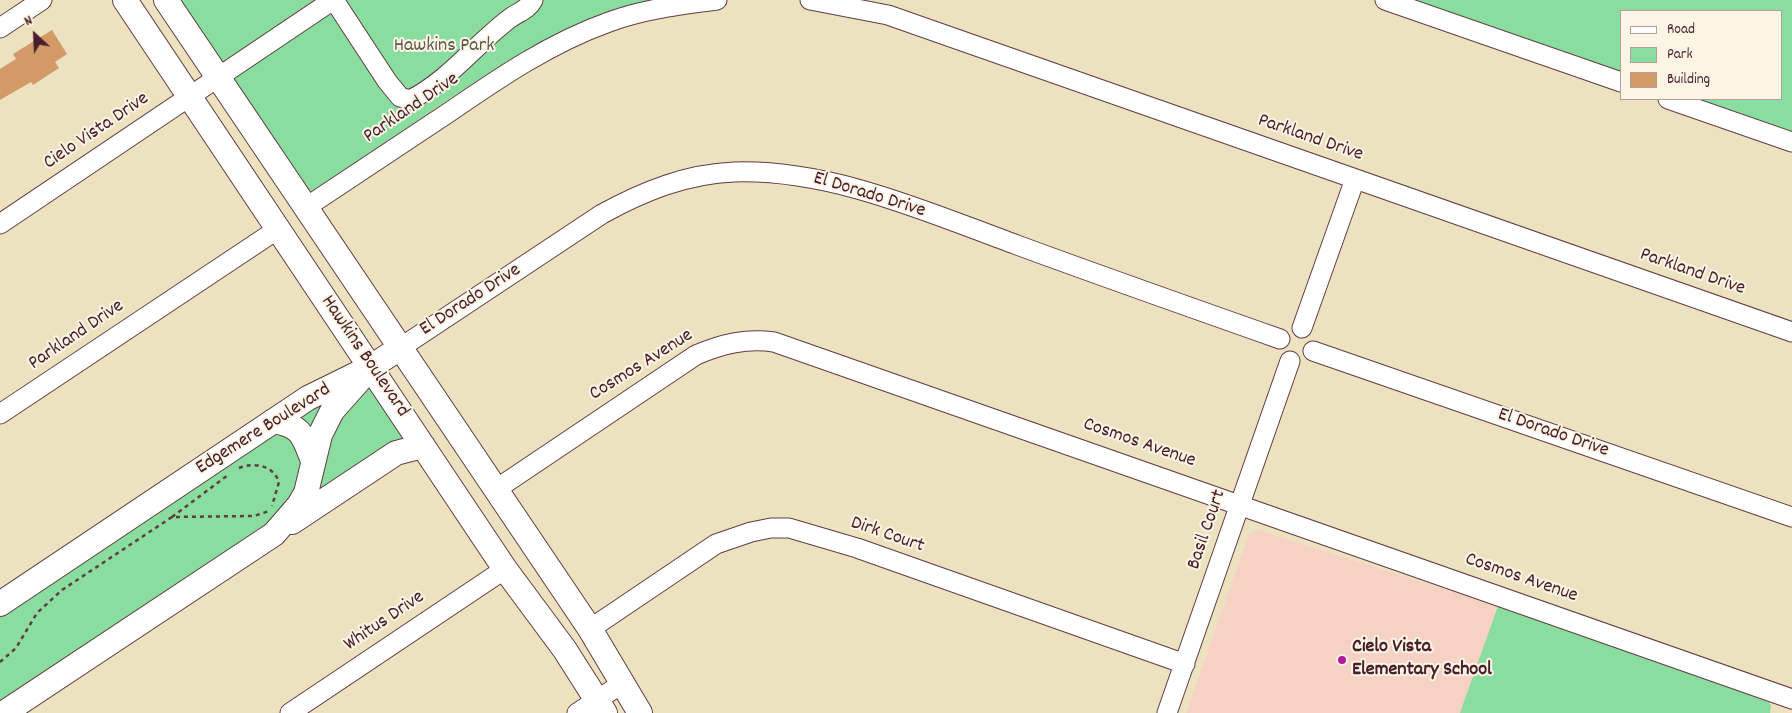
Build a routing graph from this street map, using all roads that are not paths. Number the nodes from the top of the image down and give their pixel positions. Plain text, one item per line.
1 (42, 0) edge
2 (125, 0) edge
3 (166, 0) edge
4 (533, 0) edge
5 (717, 0) edge
6 (810, 0) edge
7 (1385, 0) edge
8 (341, 3) edge
9 (0, 28) edge
10 (220, 77) junction
11 (1620, 82) edge
12 (189, 97) junction
13 (1671, 100) edge
14 (1792, 142) edge
15 (1355, 179) junction
16 (305, 208) junction
17 (0, 224) edge
18 (278, 229) junction
19 (1302, 328) junction
20 (1792, 332) edge
21 (1280, 339) junction
22 (400, 348) junction
23 (1313, 351) junction
24 (1290, 361) junction
25 (371, 367) junction
26 (0, 414) edge
27 (273, 420) junction
28 (423, 446) junction
29 (313, 461) junction
30 (495, 490) junction
31 (1241, 504) junction
32 (1792, 517) edge
33 (274, 534) junction
34 (505, 569) junction
35 (0, 604) edge
36 (590, 629) junction
37 (1184, 664) junction
38 (623, 683) junction
39 (1786, 703) edge
40 (601, 707) edge
41 (4, 713) edge
42 (290, 713) edge
43 (577, 713) edge
44 (640, 713) edge
45 (1167, 713) edge

1 - 9 street
2 - 12 main road, Hawkins Boulevard
3 - 10 main road, Hawkins Boulevard
4 - 8 street
5 - 16 street, Parkland Drive
6 - 15 street, Parkland Drive
7 - 11 street
8 - 10 street, Cielo Vista Drive
10 - 12 street, Cielo Vista Drive
10 - 16 main road, Hawkins Boulevard
12 - 17 street, Cielo Vista Drive
12 - 18 main road, Hawkins Boulevard
13 - 14 street
15 - 19 street
15 - 20 street, Parkland Drive
16 - 22 main road, Hawkins Boulevard
18 - 25 main road, Hawkins Boulevard
18 - 26 street, Parkland Drive
19 - 21 street
19 - 23 street
21 - 22 street, El Dorado Drive
21 - 24 street
22 - 25 main road, El Dorado Drive
22 - 30 main road, Hawkins Boulevard
23 - 24 street
23 - 32 street, El Dorado Drive
24 - 31 street, Basil Court
25 - 27 main road, Edgemere Boulevard
25 - 28 main road, Hawkins Boulevard
25 - 29 main road, Edgemere Boulevard
27 - 29 main road
27 - 35 main road, Edgemere Boulevard
28 - 33 main road
28 - 34 main road, Hawkins Boulevard
29 - 33 main road, Edgemere Boulevard
30 - 31 street, Cosmos Avenue
30 - 36 main road, Hawkins Boulevard
31 - 37 street, Basil Court
31 - 39 street, Cosmos Avenue
33 - 41 main road, Edgemere Boulevard
34 - 40 main road, Hawkins Boulevard
34 - 42 street, Whitus Drive
36 - 37 street, Dirk Court
36 - 38 main road, Hawkins Boulevard
37 - 45 street, Basil Court
38 - 40 street
38 - 44 main road, Hawkins Boulevard
40 - 43 street

